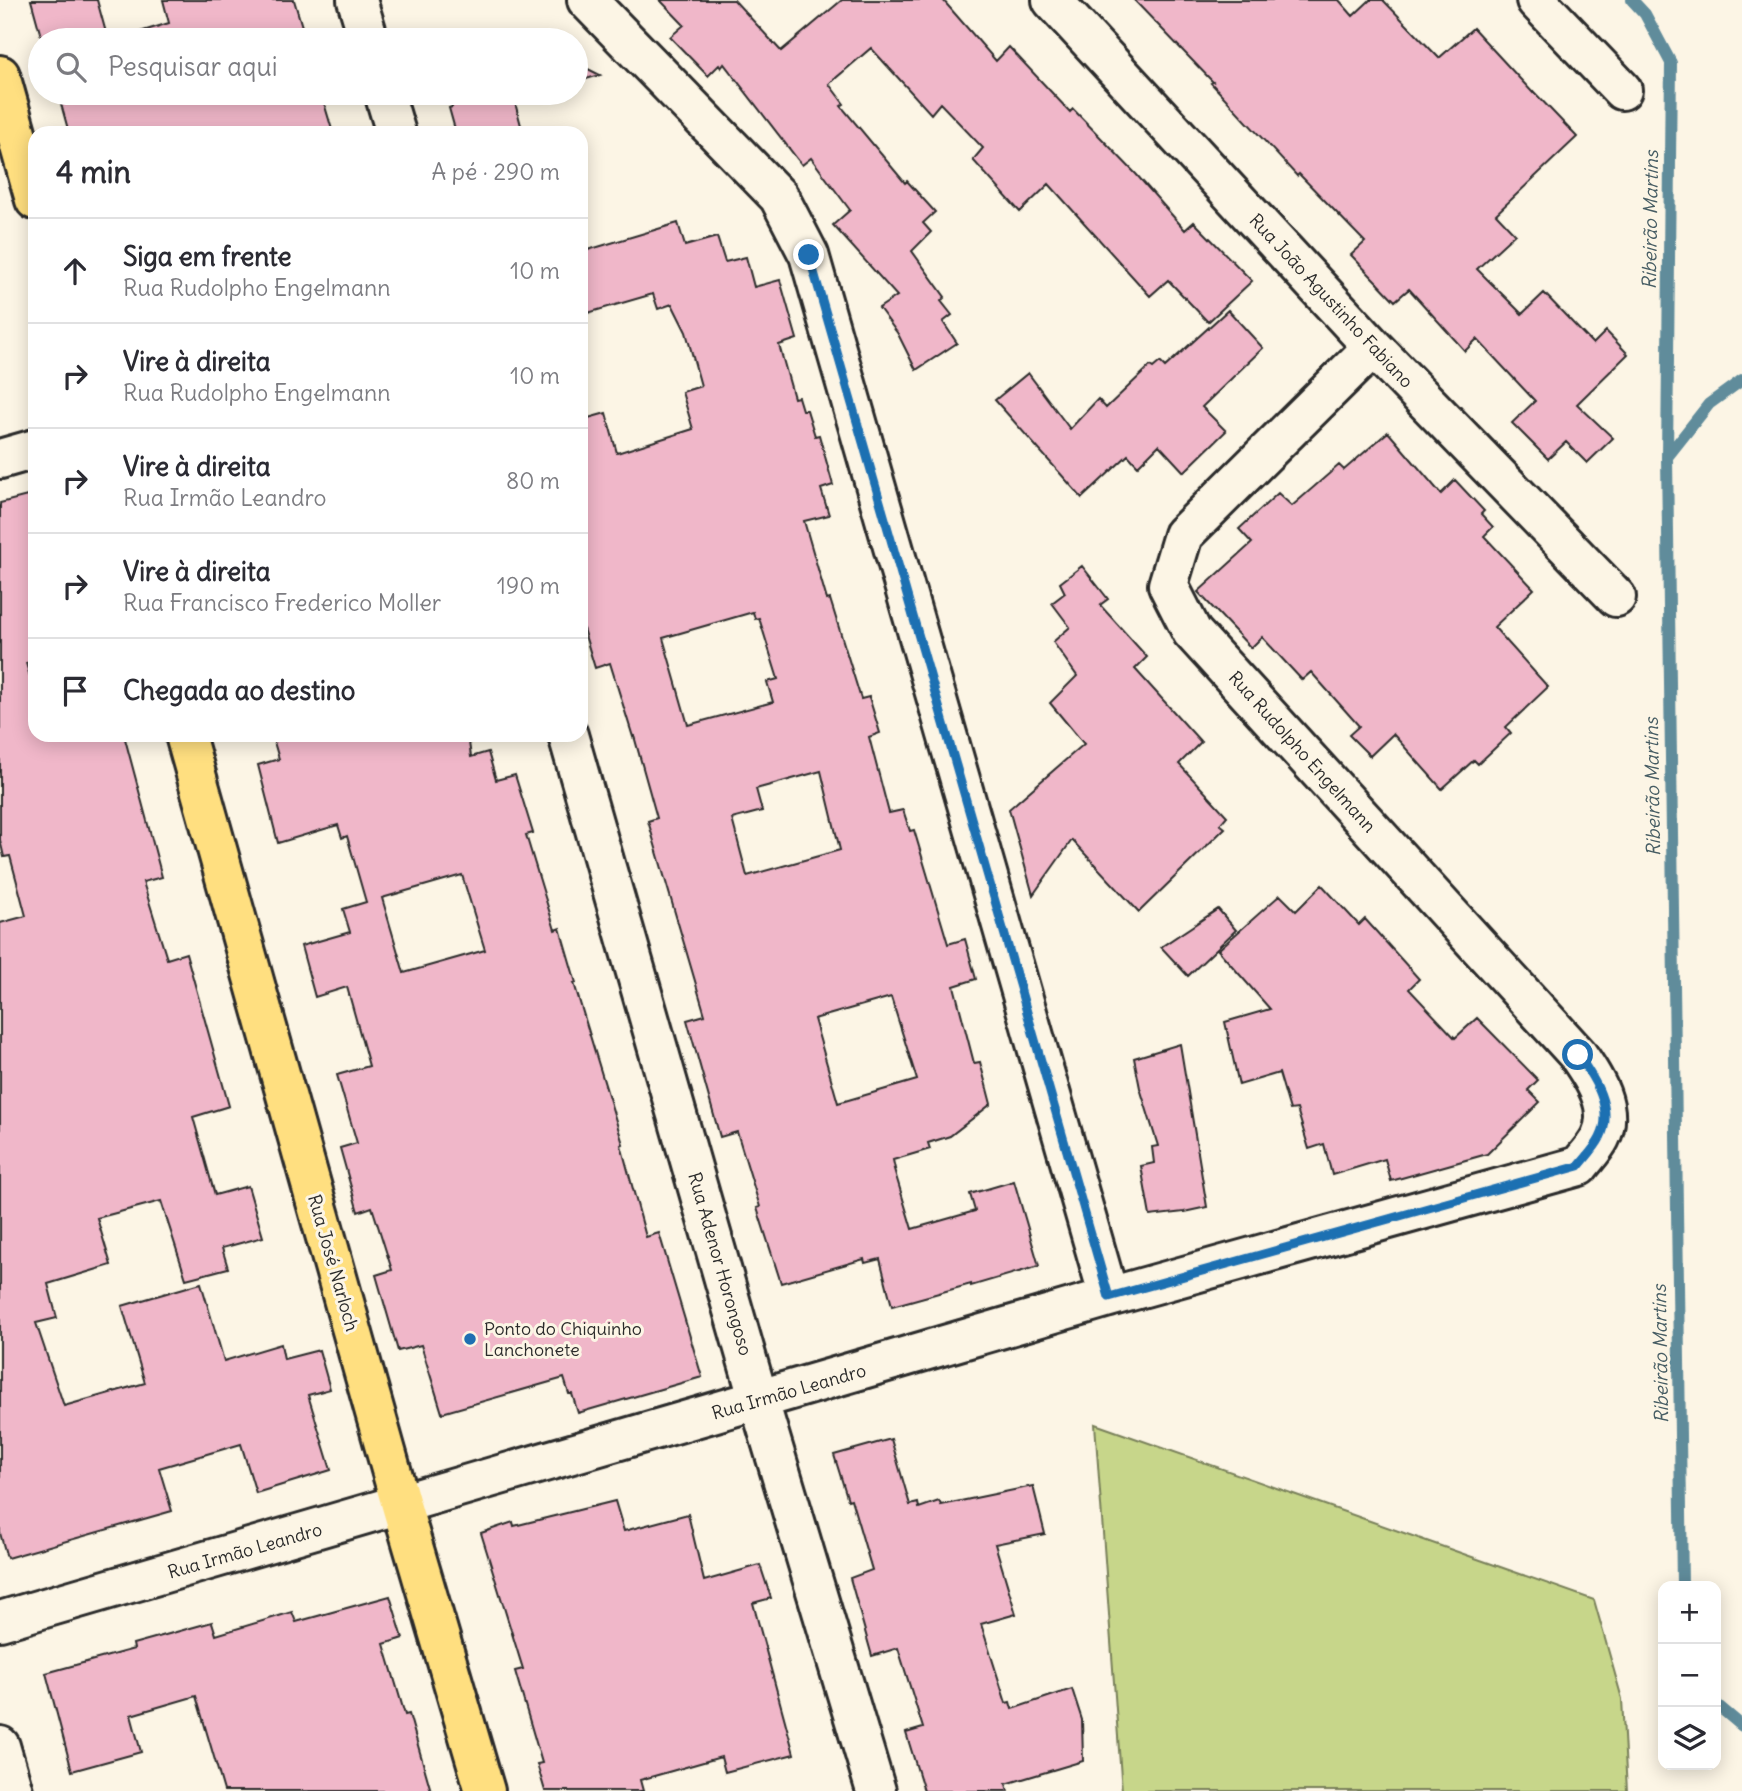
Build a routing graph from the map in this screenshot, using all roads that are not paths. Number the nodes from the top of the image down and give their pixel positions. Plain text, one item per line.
1 (358, 0) edge
2 (587, 0) edge
3 (1536, 0) edge
4 (1056, 1) edge
5 (366, 28) edge
6 (0, 75) edge
7 (1622, 90) dead end
8 (388, 105) edge
9 (394, 126) edge
10 (28, 175) edge
11 (1373, 347) junction
12 (28, 451) edge
13 (0, 458) edge
14 (1616, 597) dead end
15 (187, 742) edge
16 (570, 742) edge
17 (1579, 1166) joint
18 (1109, 1297) junction
19 (759, 1401) junction
20 (401, 1505) junction
21 (0, 1621) edge
22 (0, 1746) edge
23 (13, 1791) edge
24 (485, 1791) edge
25 (876, 1791) edge

1 - 5 street
2 - 18 street
3 - 7 street
4 - 11 street, Rua João Agustinho Fabiano
6 - 10 main road
8 - 9 street
11 - 14 street, Rua João Agustinho Fabiano
11 - 17 street, Rua Rudolpho Engelmann
12 - 13 street
15 - 20 main road, Rua José Narloch
16 - 19 street, Rua Adenor Horongoso
17 - 18 street, Rua Irmão Leandro
18 - 19 street, Rua Irmão Leandro
19 - 20 street, Rua Irmão Leandro
19 - 25 street, Rua Adenor Horongoso
20 - 21 street, Rua Irmão Leandro
20 - 24 main road, Rua José Narloch
22 - 23 street

